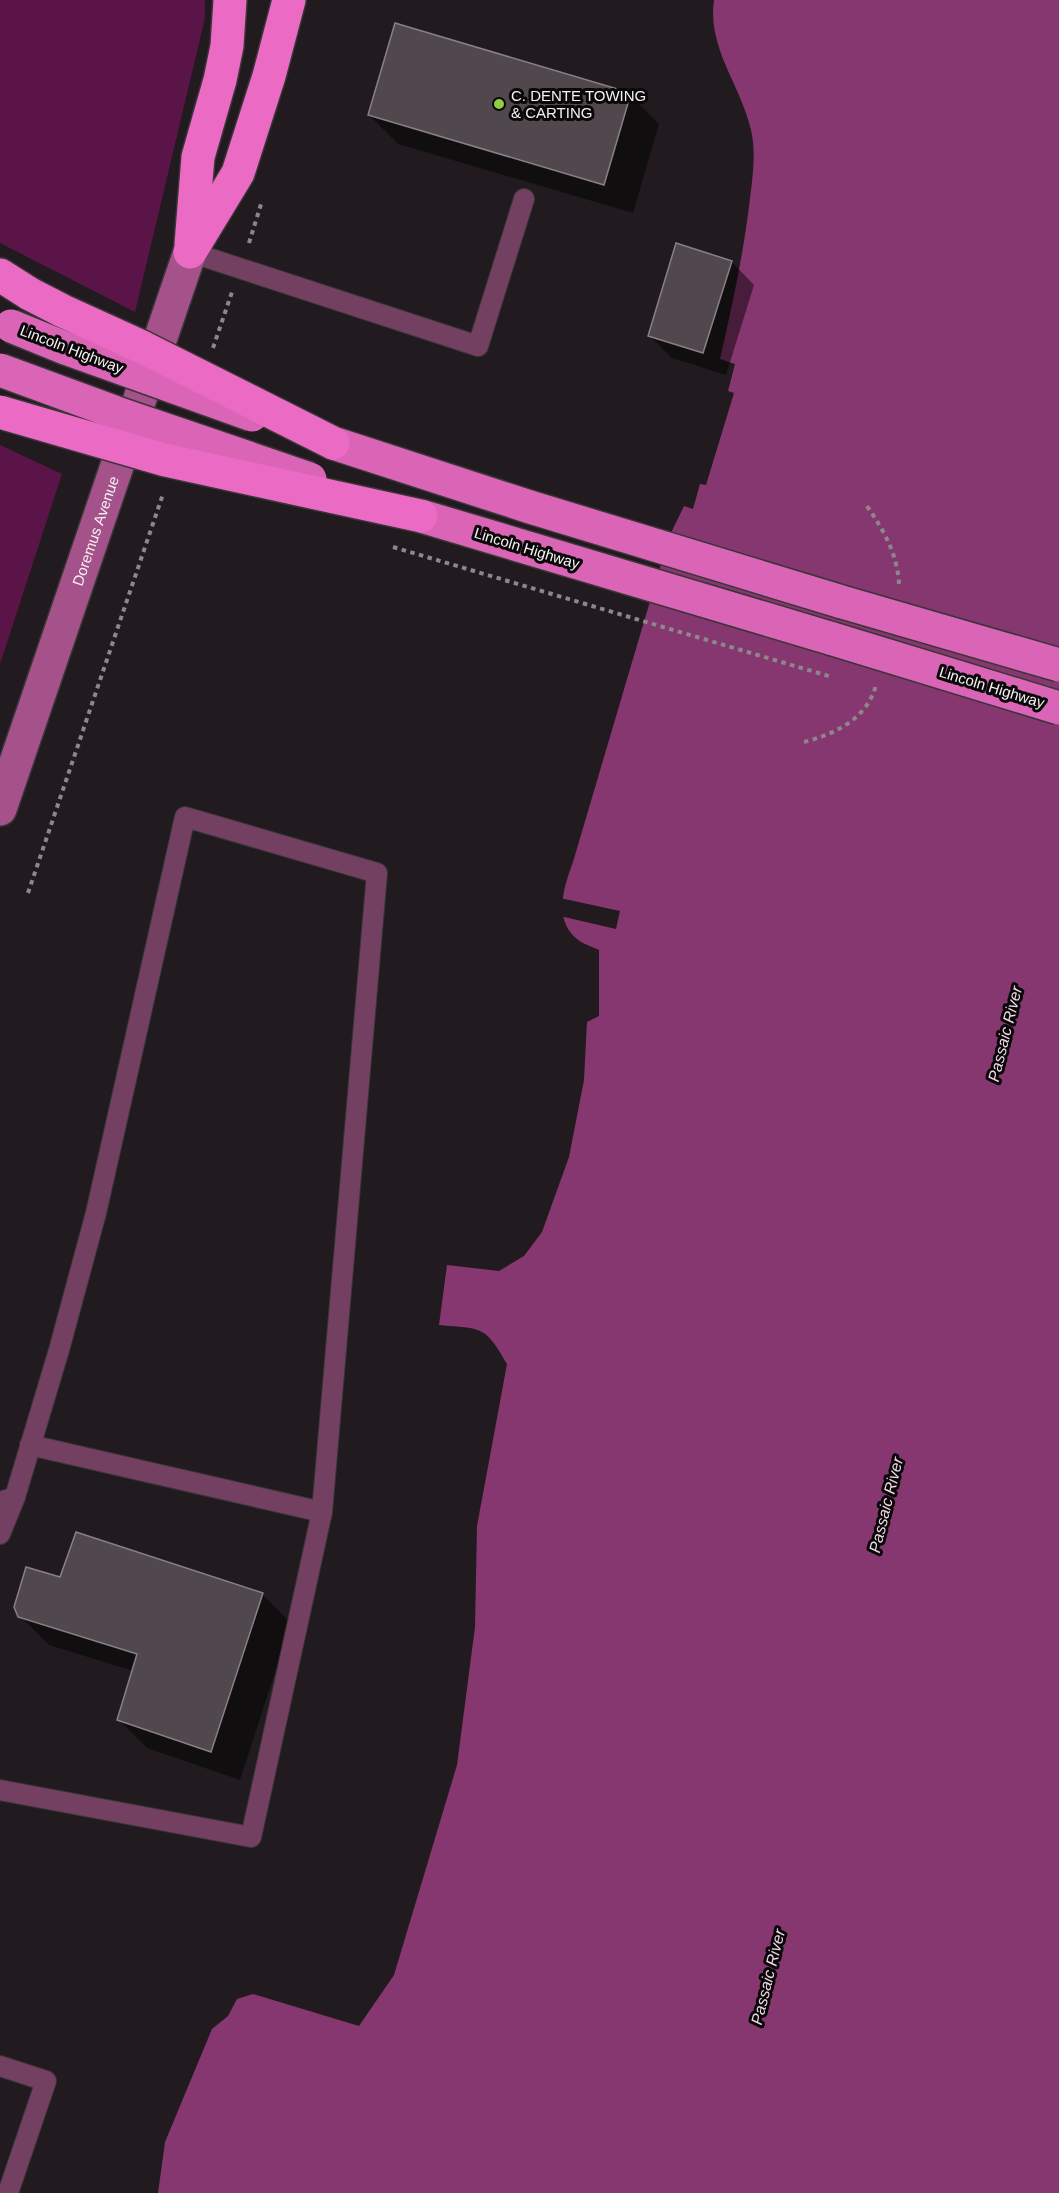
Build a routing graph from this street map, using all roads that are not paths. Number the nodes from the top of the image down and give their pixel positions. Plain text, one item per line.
1 (230, 0) edge
2 (275, 0) edge
3 (288, 0) edge
4 (276, 48) junction
5 (524, 199) dead end
6 (190, 252) junction
7 (0, 275) edge
8 (5, 324) edge
9 (0, 370) edge
10 (0, 412) edge
11 (333, 443) junction
12 (421, 516) junction
13 (1059, 665) edge
14 (1059, 708) edge
15 (0, 809) edge
16 (30, 1445) junction
17 (7, 1500) edge
18 (322, 1512) junction
19 (0, 1534) edge
20 (0, 1790) edge
21 (0, 2066) edge
22 (8, 2193) edge

1 - 6 highway
2 - 4 highway
3 - 4 highway
4 - 6 highway
5 - 6 lane
6 - 15 main road, Doremus Avenue
7 - 11 highway, bridge
8 - 11 highway, Lincoln Highway, bridge
9 - 12 highway, Lincoln Highway, bridge
10 - 12 highway, bridge
11 - 13 highway, Lincoln Highway, bridge
12 - 14 highway, Lincoln Highway, bridge
16 - 17 lane
16 - 18 lane
16 - 18 lane
17 - 19 lane
18 - 20 lane
21 - 22 lane

